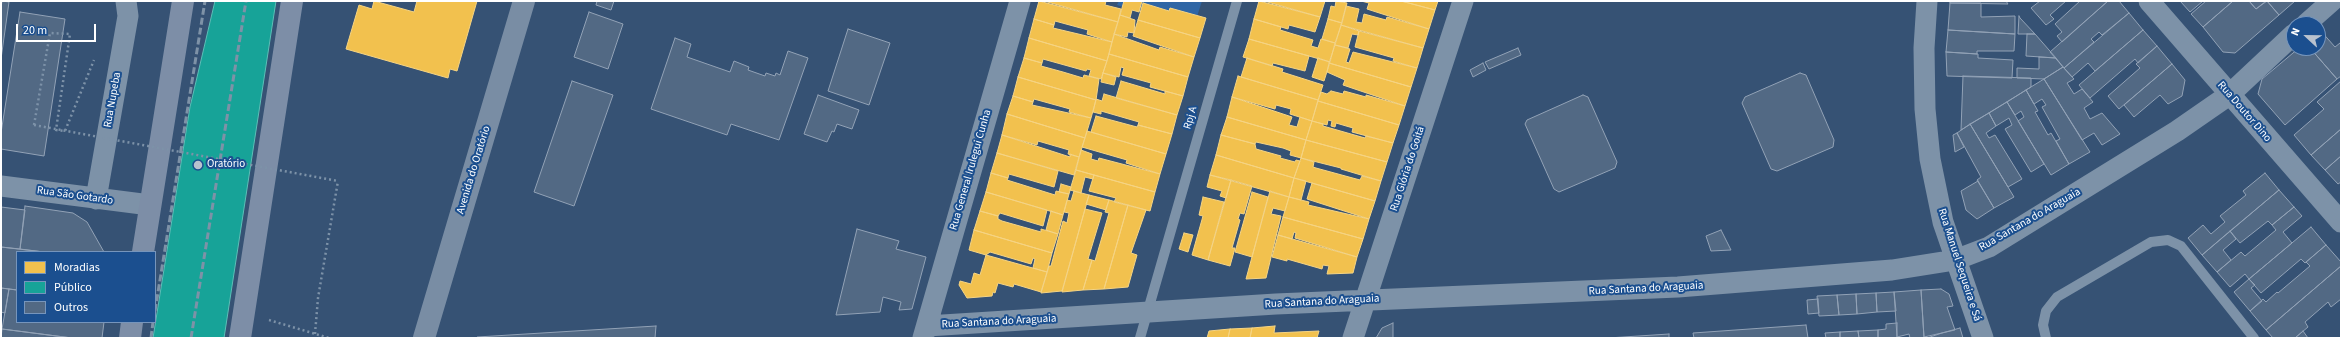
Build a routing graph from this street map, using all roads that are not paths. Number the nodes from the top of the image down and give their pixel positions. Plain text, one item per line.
1 (126, 1) edge
2 (182, 1) edge
3 (292, 1) edge
4 (524, 1) edge
5 (1020, 1) edge
6 (1236, 1) edge
7 (1463, 1) edge
8 (1927, 1) edge
9 (2149, 1) edge
10 (2332, 1) edge
11 (2315, 16) edge
12 (2286, 42) edge
13 (2229, 95) junction
14 (1, 186) edge
15 (96, 199) junction
16 (150, 205) junction
17 (2341, 222) edge
18 (143, 251) edge
19 (1955, 260) junction
20 (1365, 300) junction
21 (1148, 312) junction
22 (132, 323) edge
23 (925, 332) edge
24 (130, 338) edge
25 (240, 338) edge
26 (424, 338) edge
27 (1140, 338) edge
28 (1353, 338) edge
29 (1983, 338) edge
30 (2046, 338) edge
31 (2254, 338) edge

1 - 15 street, Rua Nupeba
2 - 16 main road
3 - 25 main road
4 - 26 main road, Avenida do Oratório
5 - 23 street, Rua General Irulegui Cunha
6 - 21 lane, Rpj A
7 - 20 street, Rua Glória do Goitá
8 - 19 street, Rua Manuel Sequeira e Sá
9 - 13 street, Rua Doutor Dino
10 - 11 street
12 - 13 street, Rua Santana do Araguaia
13 - 17 street, Rua Doutor Dino
13 - 19 street, Rua Santana do Araguaia
14 - 15 street, Rua São Gotardo
15 - 16 street, Rua São Gotardo
16 - 18 main road
19 - 20 street, Rua Santana do Araguaia
19 - 29 street, Rua Manuel Sequeira e Sá
20 - 21 street, Rua Santana do Araguaia
20 - 28 street, Rua Glória do Goitá
21 - 23 street, Rua Santana do Araguaia
21 - 27 lane, Rpj A
22 - 24 main road
30 - 31 lane

